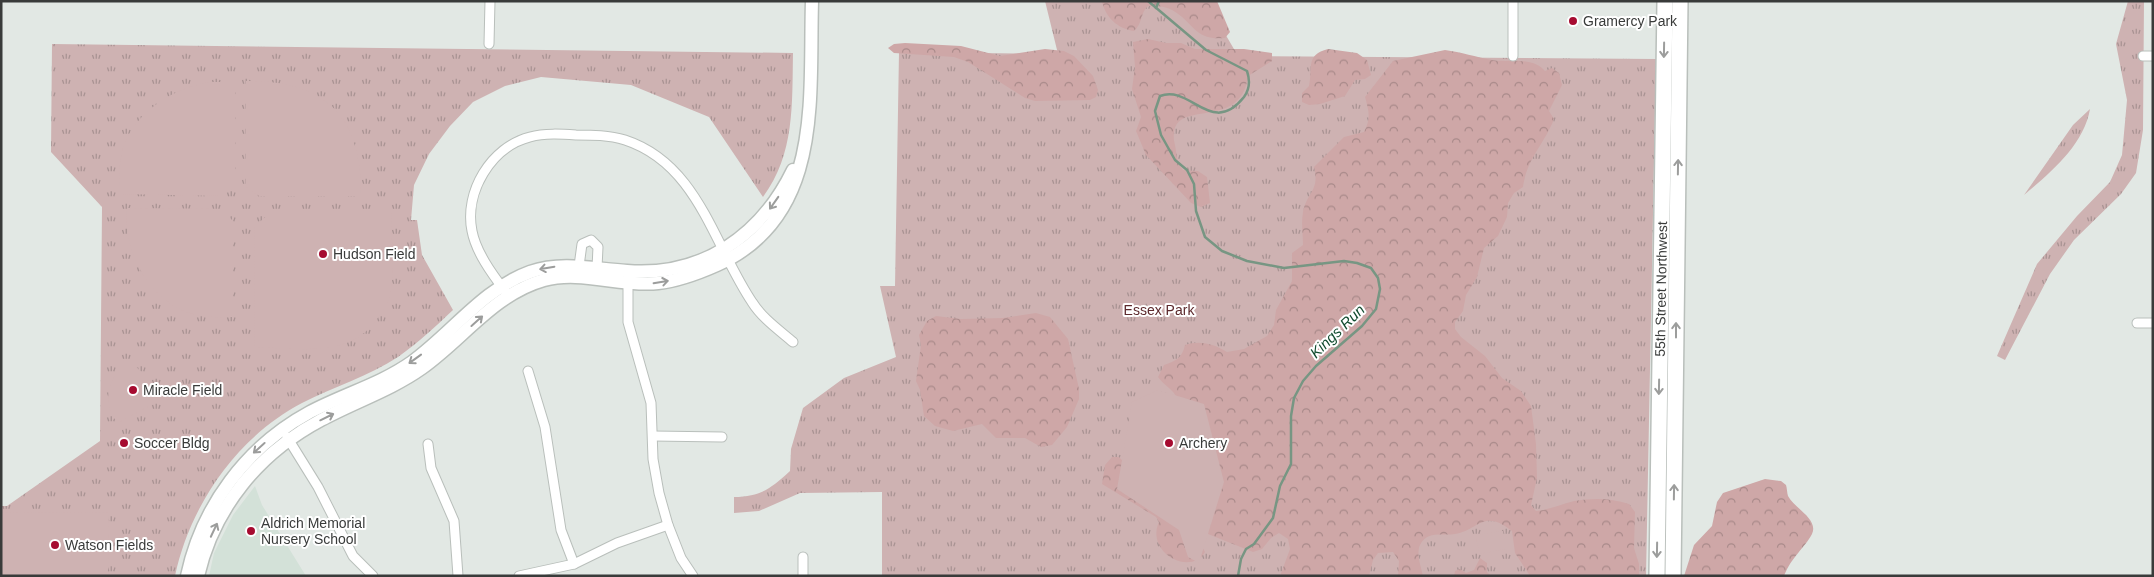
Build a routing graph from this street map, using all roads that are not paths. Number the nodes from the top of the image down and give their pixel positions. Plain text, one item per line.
1 (490, 1) edge
2 (812, 1) edge
3 (1512, 1) edge
4 (1665, 1) edge
5 (1680, 1) edge
6 (489, 44) dead end
7 (1513, 56) dead end
8 (725, 255) junction
9 (580, 266) junction
10 (597, 268) junction
11 (628, 277) junction
12 (505, 290) junction
13 (2137, 323) dead end
14 (2153, 323) edge
15 (793, 342) dead end
16 (528, 371) dead end
17 (286, 434) junction
18 (653, 436) junction
19 (722, 437) dead end
20 (428, 444) dead end
21 (668, 525) junction
22 (803, 557) dead end
23 (574, 564) junction
24 (187, 576) edge
25 (198, 576) edge
26 (373, 576) edge
27 (458, 576) edge
28 (519, 576) edge
29 (693, 576) edge
30 (802, 576) edge
31 (1657, 576) edge
32 (1673, 576) edge

1 - 6 street
2 - 8 street
3 - 7 street
4 -> 31 main road, 55th Street Northwest
32 -> 5 main road, 55th Street Northwest
8 - 11 street
8 - 12 street
8 - 15 street
9 - 10 street
9 - 10 street
9 -> 12 street
10 - 11 street
11 - 12 street
11 - 18 street
12 - 17 street
13 - 14 street
16 - 23 street
17 -> 24 street
25 -> 17 street
17 - 26 street
18 - 19 street
18 - 21 street
20 - 27 street
21 - 23 street
21 - 29 street
22 - 30 street
23 - 28 street

